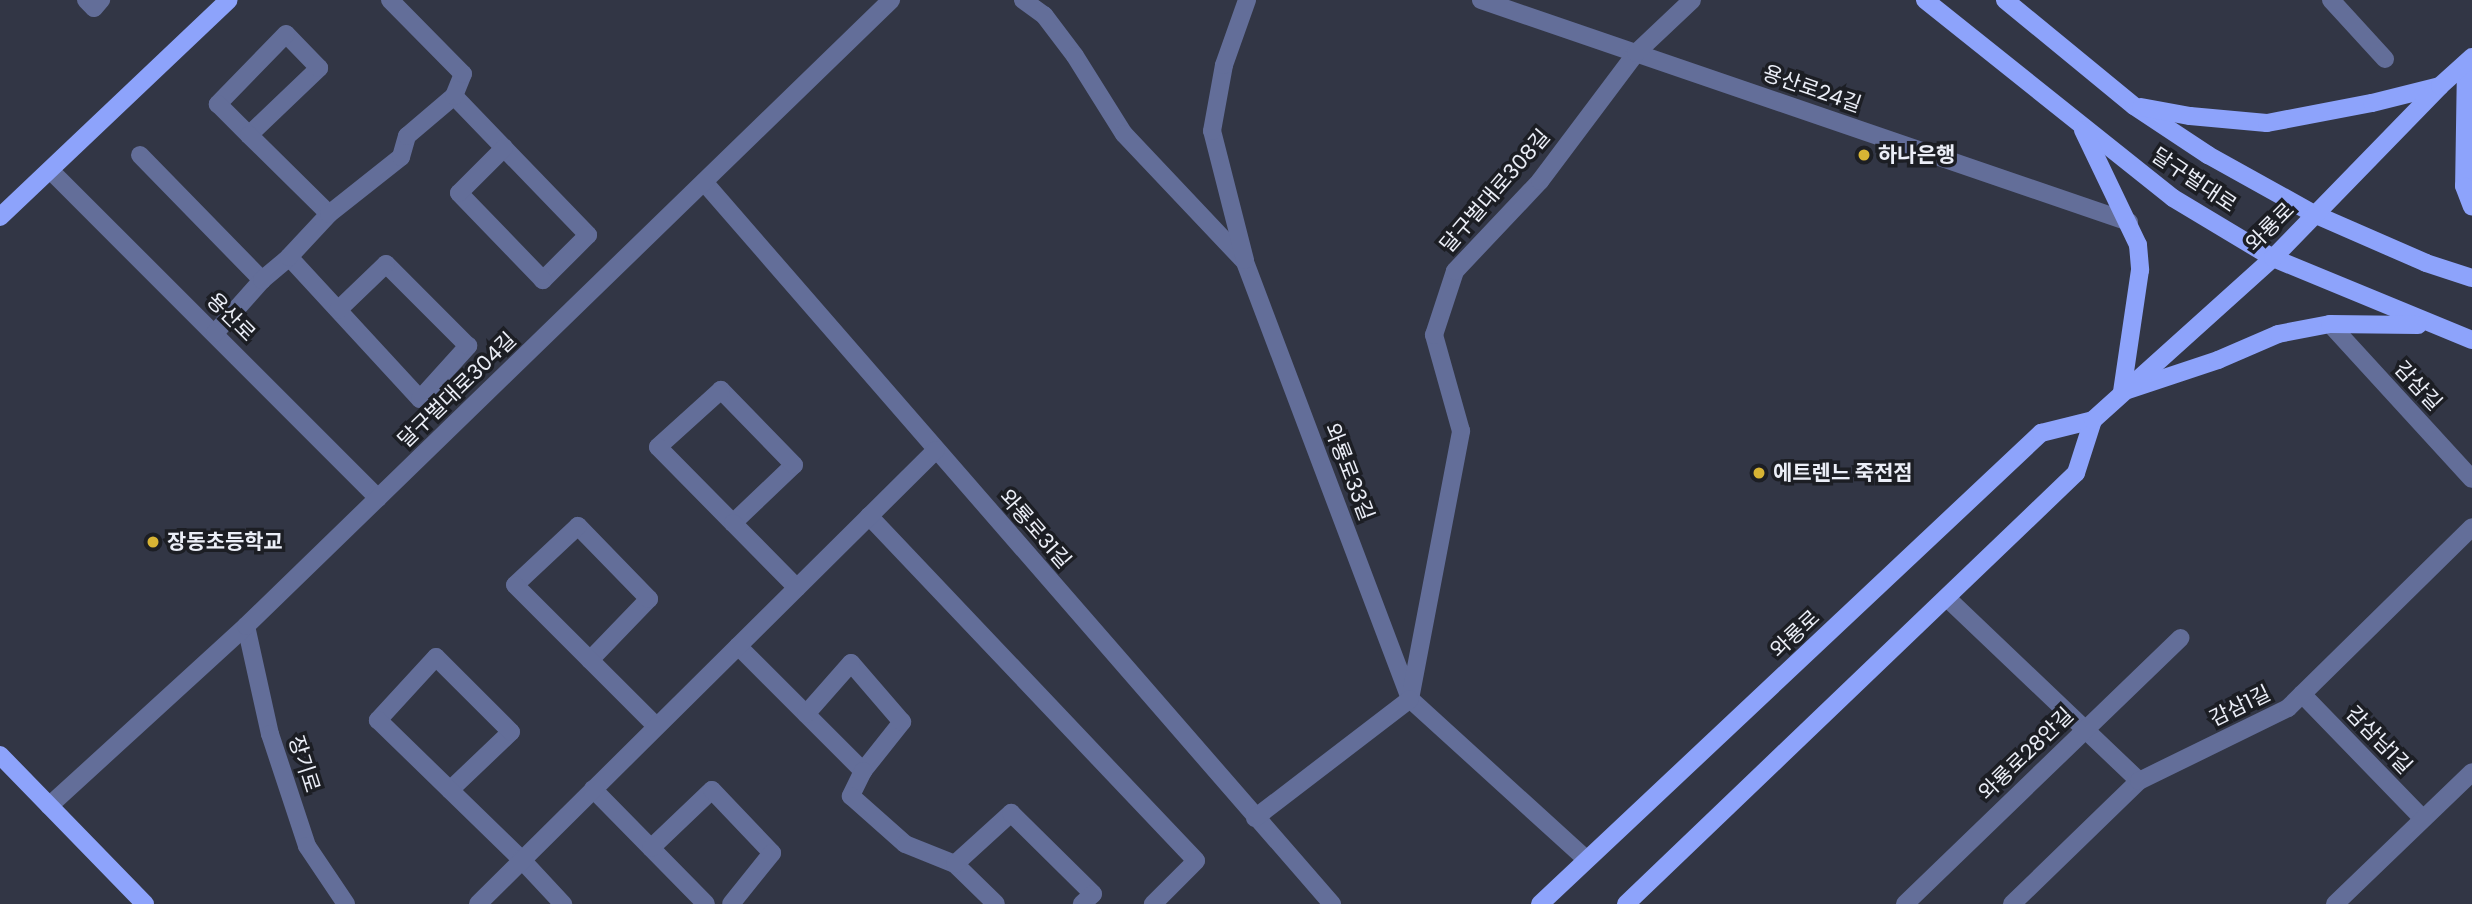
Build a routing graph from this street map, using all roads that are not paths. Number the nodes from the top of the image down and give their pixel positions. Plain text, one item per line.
1 (86, 0) edge
2 (101, 0) edge
3 (229, 0) edge
4 (390, 0) edge
5 (891, 0) edge
6 (1023, 0) edge
7 (1247, 0) edge
8 (1481, 0) edge
9 (1692, 0) edge
10 (1925, 0) edge
11 (2005, 0) edge
12 (2331, 0) edge
13 (1636, 53) junction
14 (2385, 59) dead end
15 (2469, 61) edge
16 (2440, 86) junction
17 (454, 96) junction
18 (2134, 106) junction
19 (2079, 124) junction
20 (249, 135) junction
21 (504, 148) junction
22 (140, 155) dead end
23 (50, 170) junction
24 (704, 182) junction
25 (2472, 207) edge
26 (2314, 214) junction
27 (329, 215) junction
28 (0, 217) edge
29 (2129, 222) junction
30 (289, 257) junction
31 (2273, 258) junction
32 (1245, 262) junction
33 (2472, 278) edge
34 (262, 280) junction
35 (338, 310) junction
36 (2330, 324) junction
37 (2433, 326) junction
38 (215, 333) junction
39 (2472, 340) edge
40 (2122, 392) junction
41 (2092, 420) junction
42 (936, 450) junction
43 (2472, 479) edge
44 (378, 498) junction
45 (870, 516) junction
46 (733, 523) junction
47 (2472, 527) edge
48 (797, 588) junction
49 (1947, 598) junction
50 (246, 626) junction
51 (2180, 638) dead end
52 (738, 646) junction
53 (590, 660) junction
54 (2302, 694) junction
55 (1410, 699) junction
56 (806, 714) junction
57 (656, 726) junction
58 (2085, 728) junction
59 (0, 755) edge
60 (863, 771) junction
61 (2472, 772) edge
62 (2140, 780) junction
63 (593, 789) junction
64 (450, 790) junction
65 (49, 806) junction
66 (1255, 818) junction
67 (2422, 818) junction
68 (651, 848) junction
69 (521, 859) junction
70 (1586, 859) junction
71 (955, 864) junction
72 (145, 904) edge
73 (346, 904) edge
74 (478, 904) edge
75 (563, 904) edge
76 (706, 904) edge
77 (731, 904) edge
78 (996, 904) edge
79 (1082, 904) edge
80 (1153, 904) edge
81 (1332, 904) edge
82 (1540, 904) edge
83 (1628, 904) edge
84 (1905, 904) edge
85 (2012, 904) edge
86 (2335, 904) edge

1 - 2 street
3 - 23 main road
4 - 17 street
5 - 24 street, 달구벌대로304길
6 - 32 street, 와룡로33길
7 - 32 street, 와룡로33길
8 - 13 street, 용산로24길
9 - 13 street, 달구벌대로308길
10 - 19 main road, 달구벌대로
11 - 18 main road, 달구벌대로
12 - 14 street
13 - 29 street, 용산로24길
13 - 55 street, 달구벌대로308길
15 - 16 main road, 와룡로
15 - 25 main road
16 - 18 main road
16 - 26 main road, 와룡로
17 - 21 street
17 - 27 street
18 - 26 main road, 달구벌대로
19 - 29 main road
19 - 31 main road, 달구벌대로
20 - 20 street
20 - 27 street
21 - 21 street
22 - 34 street
23 - 28 main road
23 - 38 street, 용산로
24 - 42 street, 와룡로31길
24 - 44 street, 달구벌대로304길
26 - 31 main road, 와룡로
26 - 33 main road, 달구벌대로
27 - 30 street
29 - 40 main road
30 - 34 street
30 - 35 street
31 - 37 main road, 달구벌대로
31 - 40 main road, 와룡로
32 - 55 street, 와룡로33길
34 - 38 street
35 - 35 street
36 - 37 main road
36 - 40 main road
36 - 43 street, 감삼길
37 - 39 main road, 달구벌대로
38 - 44 street, 용산로
40 - 41 main road, 와룡로
41 - 49 main road
41 - 70 main road, 와룡로
42 - 45 street
42 - 66 street, 와룡로31길
44 - 50 street, 달구벌대로304길
45 - 48 street
45 - 80 street
46 - 46 street
46 - 48 street
47 - 54 street, 감삼1길
48 - 52 street
49 - 58 street
49 - 83 main road
50 - 65 street, 달구벌대로304길
50 - 73 street, 장기로
51 - 58 street, 와룡로28안길
52 - 56 street
52 - 57 street
53 - 53 street
53 - 57 street
54 - 62 street, 감삼1길
54 - 67 street, 감삼남1길
55 - 66 street
55 - 70 street, 와룡로33길
56 - 60 street
56 - 60 street
57 - 63 street
58 - 62 street
58 - 84 street, 와룡로28안길
59 - 65 main road
60 - 71 street
61 - 67 street
62 - 85 street, 감삼1길
63 - 68 street
63 - 69 street
64 - 64 street
64 - 69 street
65 - 72 main road
66 - 81 street, 와룡로31길
67 - 86 street
68 - 76 street
68 - 77 street
69 - 74 street
69 - 75 street
70 - 82 main road, 와룡로
71 - 78 street
71 - 79 street

